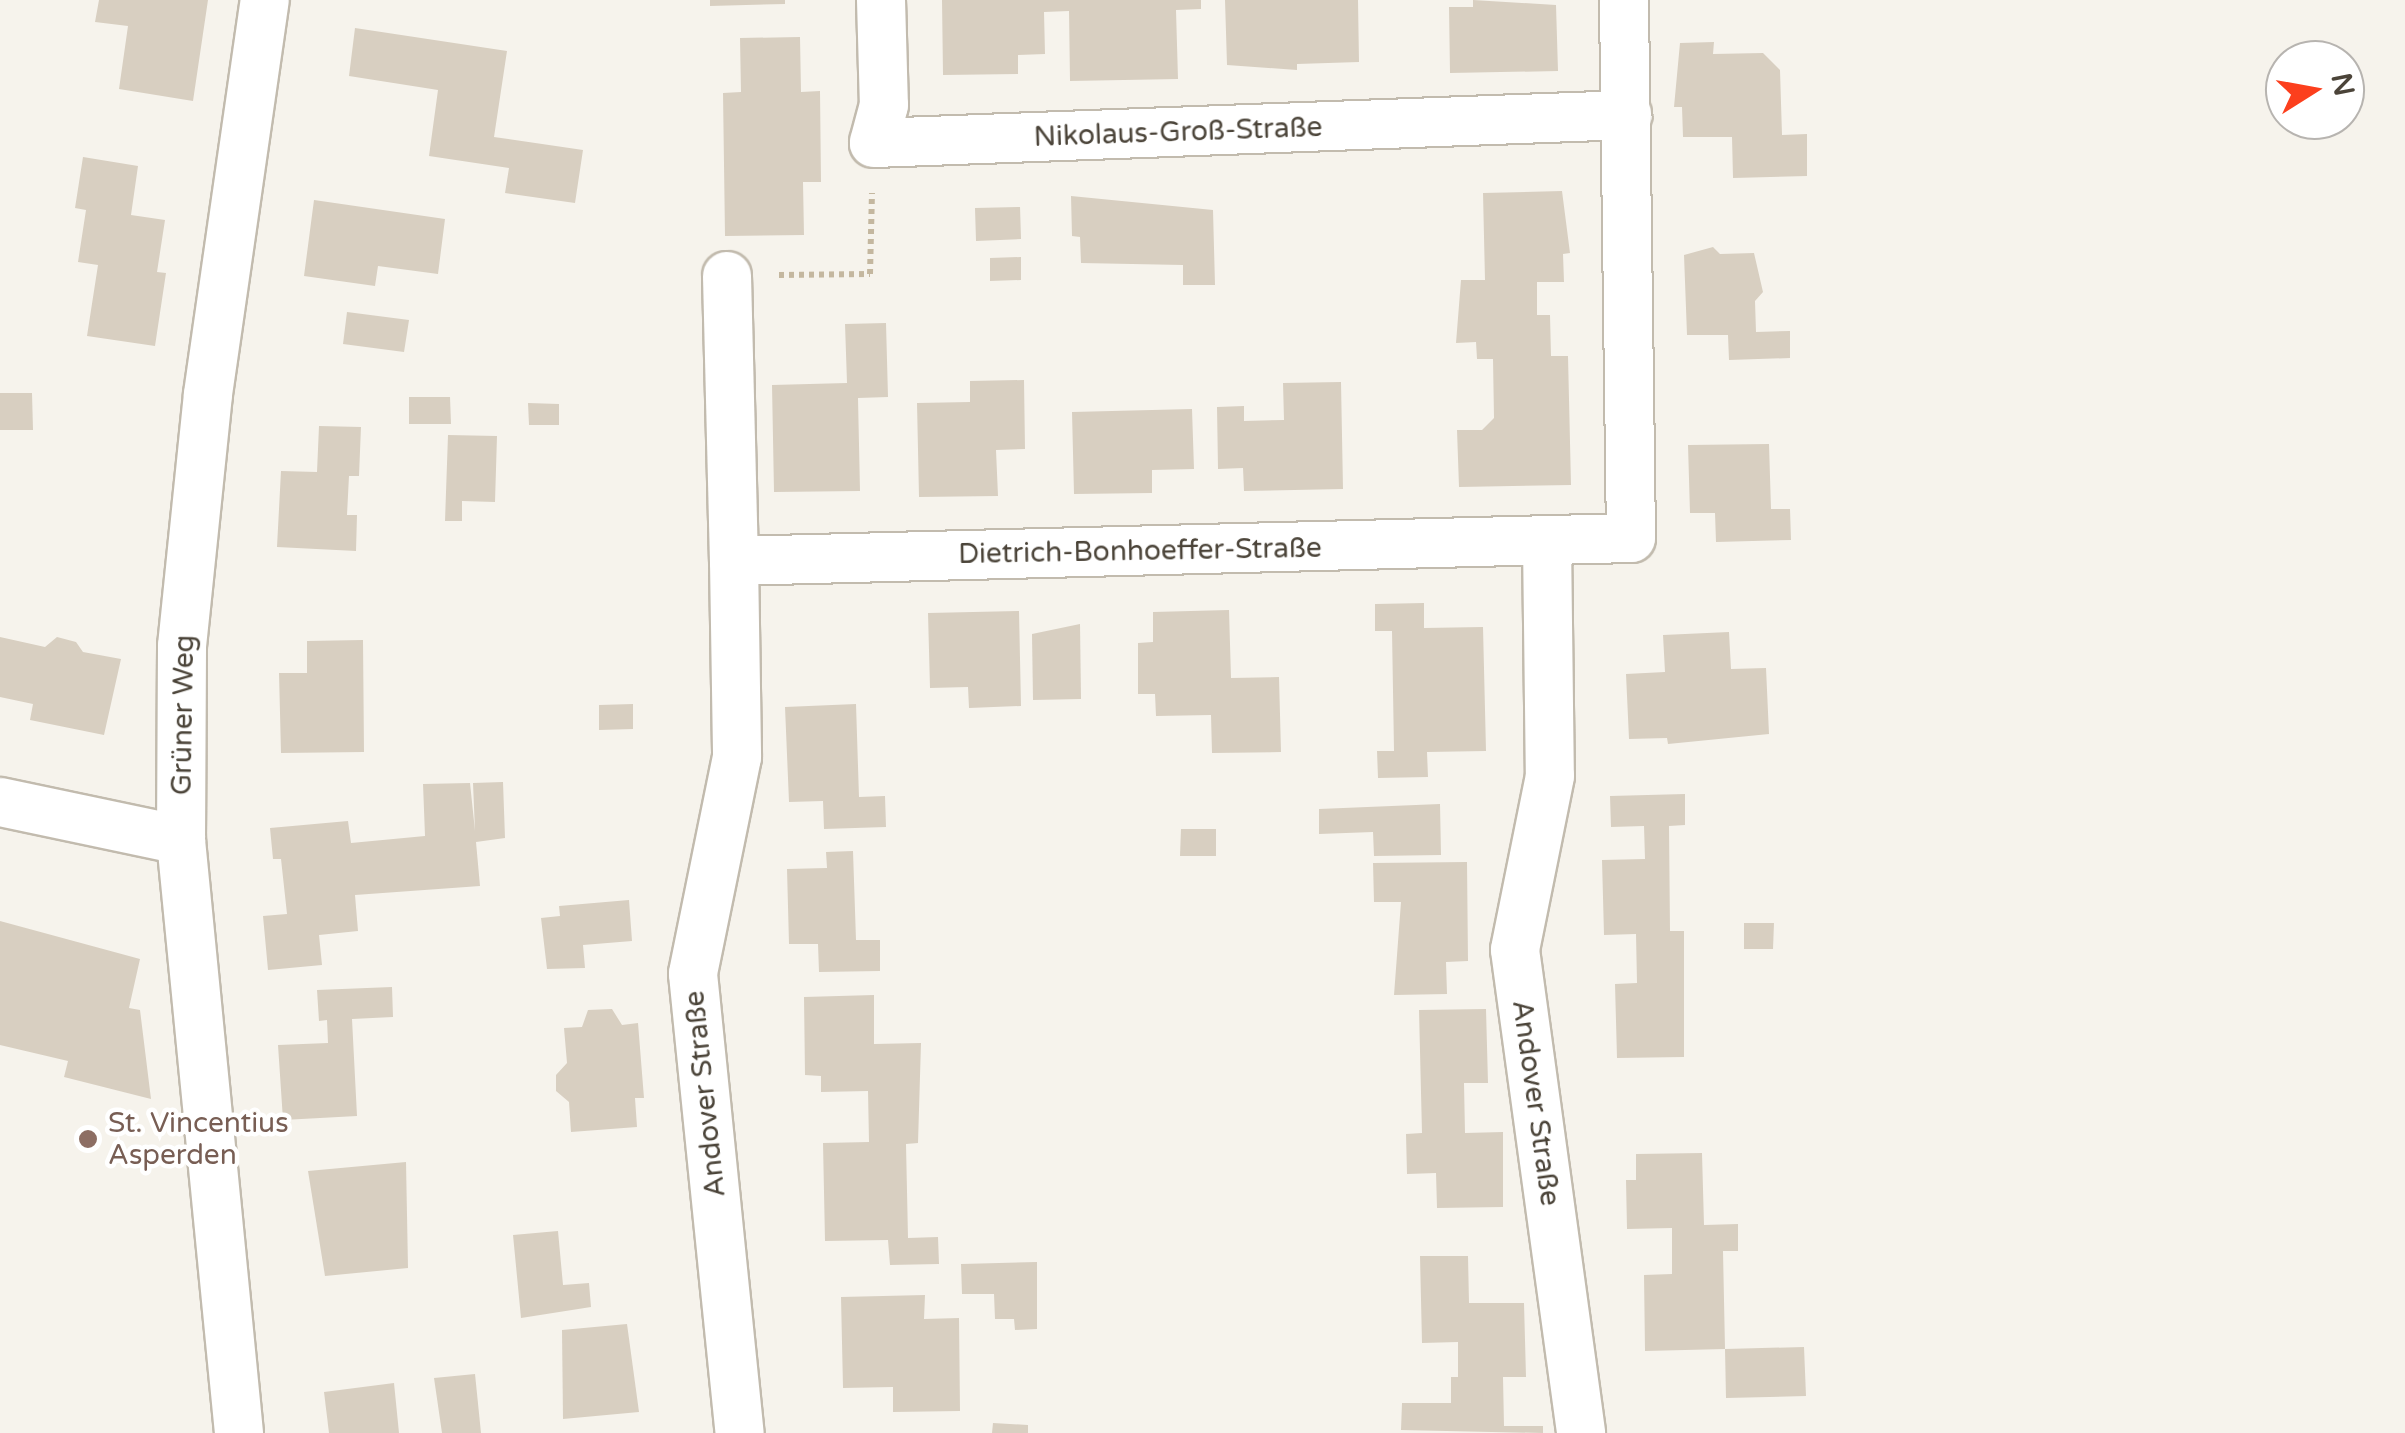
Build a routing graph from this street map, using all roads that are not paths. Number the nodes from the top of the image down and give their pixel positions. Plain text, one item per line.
1 (265, 0) edge
2 (882, 0) edge
3 (1624, 0) edge
4 (1627, 114) junction
5 (727, 276) road end
6 (1547, 540) junction
7 (734, 561) junction
8 (0, 802) edge
9 (180, 840) junction
10 (239, 1433) edge
11 (740, 1433) edge
12 (1581, 1433) edge

1 - 9 street, Grüner Weg
2 - 4 street, Nikolaus-Groß-Straße
3 - 4 street, Dietrich-Bonhoeffer-Straße
4 - 6 street, Dietrich-Bonhoeffer-Straße
5 - 7 street
6 - 7 street, Dietrich-Bonhoeffer-Straße
6 - 12 street, Andover Straße
7 - 11 street, Andover Straße
8 - 9 street
9 - 10 street, Grüner Weg

